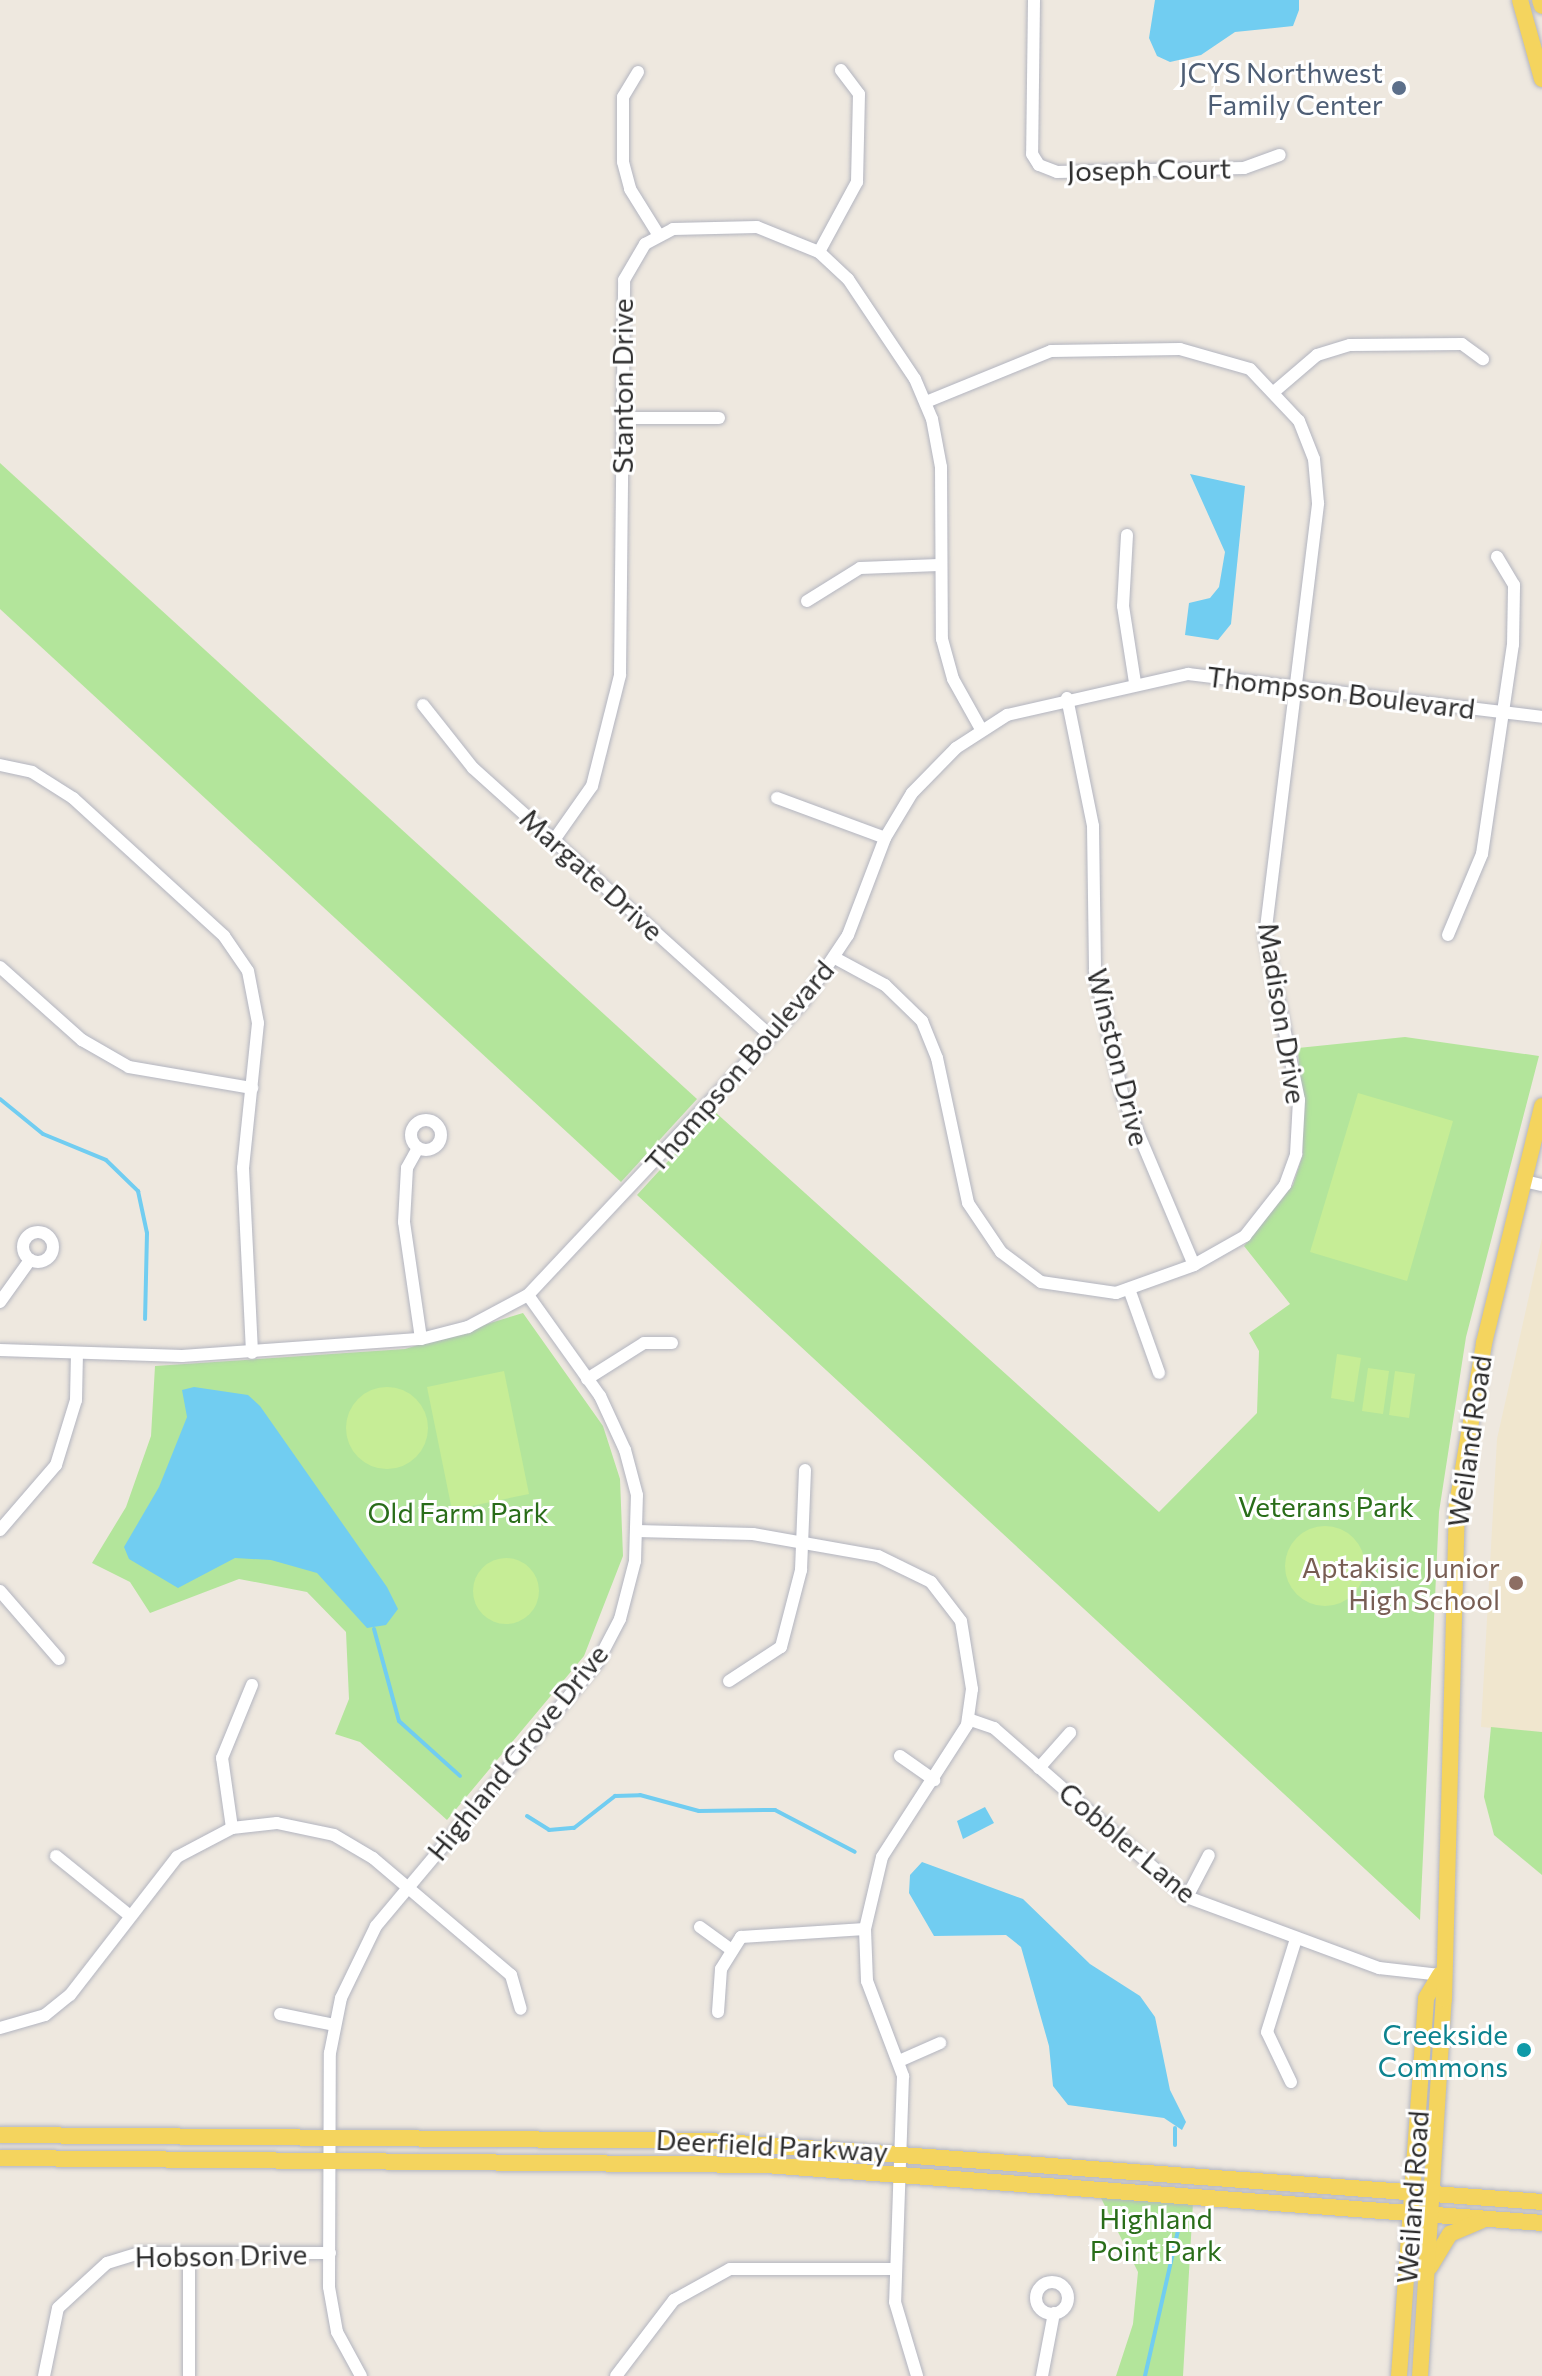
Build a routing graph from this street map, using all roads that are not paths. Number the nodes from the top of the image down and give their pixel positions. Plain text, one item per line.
1 (1034, 0) edge
2 (1520, 0) edge
3 (841, 70) dead end
4 (638, 72) dead end
5 (1542, 79) edge
6 (1280, 155) dead end
7 (658, 234) junction
8 (819, 252) junction
9 (1483, 359) dead end
10 (1275, 391) junction
11 (926, 402) junction
12 (622, 418) junction
13 (719, 418) dead end
14 (1127, 535) dead end
15 (1497, 557) dead end
16 (939, 565) junction
17 (807, 601) dead end
18 (1135, 683) junction
19 (1295, 684) junction
20 (1067, 698) junction
21 (423, 705) dead end
22 (1504, 712) junction
23 (1542, 717) edge
24 (981, 729) junction
25 (0, 765) edge
26 (777, 798) dead end
27 (885, 838) junction
28 (554, 840) junction
29 (1448, 935) dead end
30 (835, 958) junction
31 (0, 967) edge
32 (770, 1035) junction
33 (252, 1088) junction
34 (1542, 1106) edge
35 (418, 1148) dead end
36 (1524, 1181) junction
37 (1542, 1185) edge
38 (30, 1260) dead end
39 (1194, 1265) junction
40 (1129, 1289) junction
41 (528, 1295) junction
42 (0, 1302) edge
43 (421, 1339) junction
44 (672, 1343) dead end
45 (0, 1350) edge
46 (252, 1353) junction
47 (77, 1354) junction
48 (1159, 1373) dead end
49 (587, 1379) junction
50 (805, 1470) dead end
51 (0, 1530) edge
52 (637, 1531) junction
53 (804, 1543) junction
54 (0, 1591) edge
55 (59, 1659) dead end
56 (729, 1681) dead end
57 (252, 1685) dead end
58 (968, 1719) junction
59 (1070, 1733) dead end
60 (900, 1756) dead end
61 (1039, 1768) junction
62 (934, 1780) junction
63 (232, 1828) junction
64 (1209, 1855) dead end
65 (56, 1856) dead end
66 (406, 1888) junction
67 (1187, 1897) junction
68 (129, 1915) junction
69 (700, 1927) dead end
70 (865, 1929) junction
71 (1296, 1939) junction
72 (730, 1949) junction
73 (1440, 1975) junction
74 (521, 2009) dead end
75 (718, 2012) dead end
76 (280, 2014) dead end
77 (334, 2025) junction
78 (0, 2028) edge
79 (940, 2043) dead end
80 (899, 2061) junction
81 (1291, 2082) dead end
82 (0, 2135) edge
83 (328, 2137) junction
84 (899, 2151) junction
85 (0, 2158) edge
86 (328, 2158) junction
87 (900, 2173) junction
88 (1413, 2192) junction
89 (1431, 2194) junction
90 (1542, 2202) edge
91 (1411, 2212) junction
92 (1430, 2213) junction
93 (1491, 2219) junction
94 (1542, 2223) edge
95 (330, 2253) junction
96 (189, 2254) junction
97 (896, 2269) junction
98 (1426, 2276) junction
99 (1054, 2313) dead end
100 (44, 2376) edge
101 (189, 2376) edge
102 (361, 2376) edge
103 (616, 2376) edge
104 (917, 2376) edge
105 (1042, 2376) edge
106 (1399, 2376) edge
107 (1420, 2376) edge

1 - 6 street, Joseph Court
2 - 5 main road
3 - 8 street
4 - 7 street
7 - 8 street
7 - 12 street, Stanton Drive
8 - 11 street
9 - 10 street
10 - 11 street, Madison Drive
10 - 19 street, Madison Drive
11 - 16 street
12 - 13 street
12 - 28 street, Stanton Drive
14 - 18 street
15 - 22 street
16 - 17 street
16 - 24 street
18 - 19 street, Thompson Boulevard
18 - 20 street, Thompson Boulevard
19 - 22 street, Thompson Boulevard
19 - 39 street, Madison Drive
20 - 24 street, Thompson Boulevard
20 - 39 street, Winston Drive
21 - 28 street, Margate Drive
22 - 23 street, Thompson Boulevard
22 - 29 street
24 - 27 street, Thompson Boulevard
25 - 33 street
26 - 27 street
27 - 30 street, Thompson Boulevard
28 - 32 street, Margate Drive
30 - 32 street, Thompson Boulevard
30 - 40 street, Madison Drive
31 - 33 street
32 - 41 street, Thompson Boulevard
33 - 46 street
34 - 36 main road, Weiland Road
35 - 43 street
36 - 37 street
36 - 73 main road, Weiland Road
38 - 42 street
39 - 40 street, Madison Drive
40 - 48 street
41 - 43 street, Thompson Boulevard
41 - 49 street, Highland Grove Drive
43 - 46 street, Thompson Boulevard
44 - 49 street
45 - 47 street, Thompson Boulevard
46 - 47 street, Thompson Boulevard
47 - 51 street
49 - 52 street, Highland Grove Drive
50 - 53 street
52 - 53 street
52 - 66 street, Highland Grove Drive
53 - 56 street
53 - 58 street
54 - 55 street
57 - 63 street
58 - 61 street, Cobbler Lane
58 - 62 street
59 - 61 street
60 - 62 street
61 - 67 street, Cobbler Lane
62 - 70 street
63 - 66 street
63 - 68 street
64 - 67 street
65 - 68 street
66 - 74 street
66 - 77 street, Highland Grove Drive
67 - 71 street, Cobbler Lane
68 - 78 street
69 - 72 street
70 - 72 street
70 - 80 street
71 - 73 street, Cobbler Lane
71 - 81 street
72 - 75 street
73 - 88 main road, Weiland Road
73 - 89 main road, Weiland Road
76 - 77 street
77 - 83 street, Highland Grove Drive
79 - 80 street
80 - 84 street
82 - 83 main road, Deerfield Parkway
83 - 84 main road, Deerfield Parkway
83 - 86 street, Highland Grove Drive
84 - 87 street
84 - 88 main road, Deerfield Parkway
85 - 86 main road, Deerfield Parkway
86 - 87 main road, Deerfield Parkway
86 - 95 street, Highland Grove Drive
87 - 91 main road, Deerfield Parkway
87 - 97 street
88 - 89 main road, Deerfield Parkway
88 - 91 main road, Weiland Road
89 - 90 main road, Deerfield Parkway
89 - 92 main road, Weiland Road
91 - 92 main road, Deerfield Parkway
91 - 106 main road, Weiland Road
92 - 93 main road, Deerfield Parkway
92 - 98 main road, Weiland Road
93 - 94 main road, Deerfield Parkway
93 - 98 main road
95 - 96 street, Hobson Drive
95 - 102 street, Highland Grove Drive
96 - 100 street, Hobson Drive
96 - 101 street
97 - 103 street
97 - 104 street
98 - 107 main road, Weiland Road
99 - 105 street

